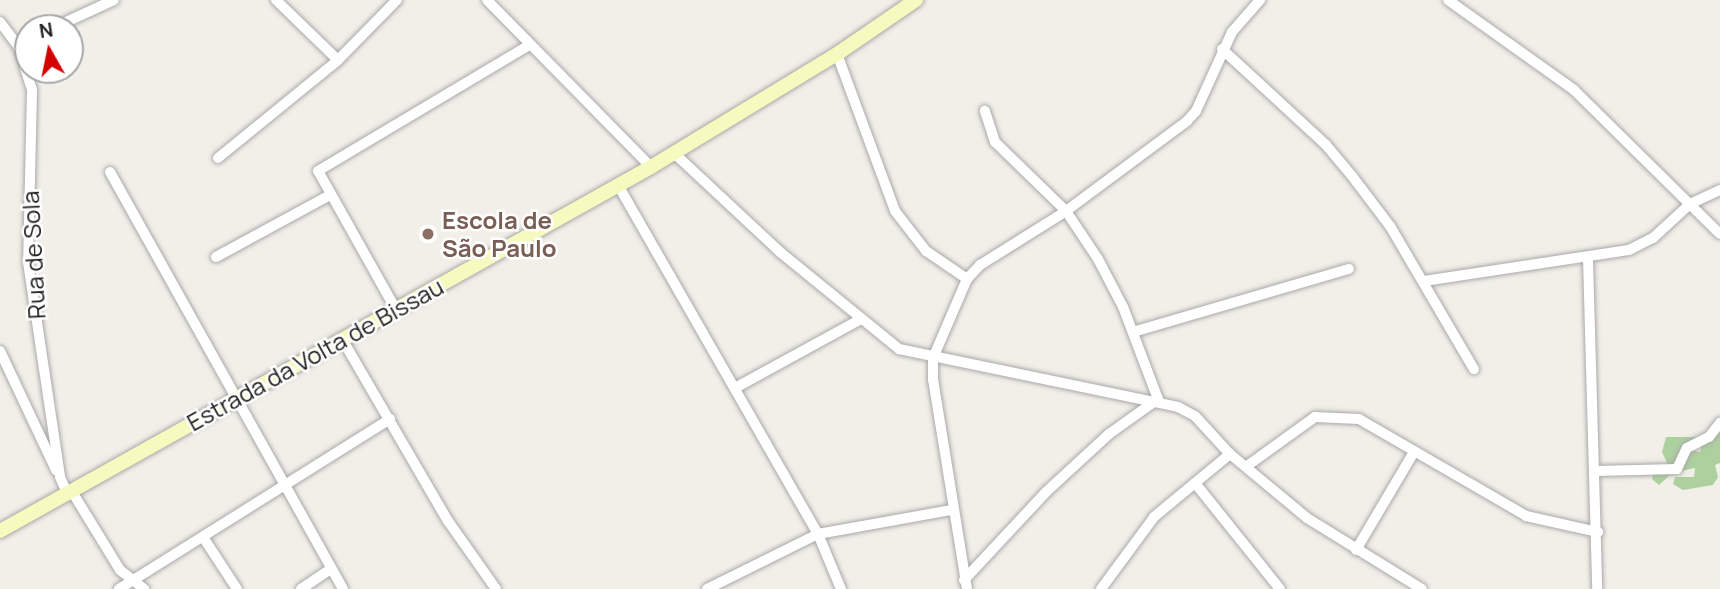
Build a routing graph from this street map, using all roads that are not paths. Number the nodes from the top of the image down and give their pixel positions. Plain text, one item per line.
1 (114, 0) edge
2 (276, 0) edge
3 (397, 0) edge
4 (487, 0) edge
5 (916, 0) edge
6 (1260, 0) edge
7 (1448, 0) edge
8 (84, 14) edge
9 (0, 22) edge
10 (14, 35) edge
11 (530, 45) junction
12 (1222, 49) junction
13 (837, 54) junction
14 (338, 60) junction
15 (30, 84) edge
16 (985, 111) dead end
17 (674, 153) junction
18 (218, 158) dead end
19 (651, 167) junction
20 (110, 172) dead end
21 (618, 186) junction
22 (1720, 190) edge
23 (330, 195) junction
24 (1690, 204) junction
25 (1066, 211) junction
26 (1720, 234) edge
27 (216, 257) dead end
28 (1588, 259) junction
29 (1349, 269) dead end
30 (967, 279) junction
31 (1424, 281) junction
32 (395, 308) junction
33 (861, 319) junction
34 (1133, 332) junction
35 (342, 339) junction
36 (0, 351) edge
37 (933, 358) junction
38 (1474, 369) dead end
39 (735, 388) junction
40 (236, 400) junction
41 (1158, 400) junction
42 (390, 419) junction
43 (1720, 423) edge
44 (1414, 452) junction
45 (1230, 454) junction
46 (1247, 466) junction
47 (1596, 471) junction
48 (60, 477) junction
49 (1195, 483) junction
50 (282, 486) junction
51 (69, 491) junction
52 (952, 510) junction
53 (0, 530) edge
54 (1598, 532) junction
55 (818, 534) junction
56 (203, 537) junction
57 (1356, 550) junction
58 (331, 569) junction
59 (131, 581) junction
60 (965, 584) edge
61 (119, 589) edge
62 (144, 589) edge
63 (237, 589) edge
64 (301, 589) edge
65 (343, 589) edge
66 (496, 589) edge
67 (708, 589) edge
68 (841, 589) edge
69 (1101, 589) edge
70 (1280, 589) edge
71 (1422, 589) edge
72 (1597, 589) edge

1 - 8 street
2 - 14 street
3 - 14 street
4 - 11 street
5 - 13 main road, Estrada da Volta de Bissau
6 - 12 street
7 - 24 street
9 - 10 street, Rua de Sola
11 - 19 street
11 - 23 street
12 - 25 street
12 - 31 street
13 - 17 main road, Estrada da Volta de Bissau
13 - 30 street
14 - 18 street
15 - 48 street, Rua de Sola
16 - 25 street
17 - 19 main road, Estrada da Volta de Bissau
17 - 33 street
19 - 21 main road, Estrada da Volta de Bissau
20 - 40 street
21 - 32 main road, Estrada da Volta de Bissau
21 - 39 street
22 - 24 street
23 - 27 street
23 - 32 street
24 - 26 street
24 - 28 street
25 - 30 street
25 - 34 street
28 - 31 street
28 - 47 street
29 - 34 street
30 - 37 street
31 - 38 street
32 - 35 main road, Estrada da Volta de Bissau
33 - 37 street
33 - 39 street
34 - 41 street
35 - 40 main road, Estrada da Volta de Bissau
35 - 42 street
36 - 48 street
37 - 41 street
37 - 52 street
39 - 55 street
40 - 50 street
40 - 51 main road, Estrada da Volta de Bissau
41 - 45 street
41 - 60 street
42 - 50 street
42 - 66 street
43 - 47 street
44 - 46 street
44 - 54 street
44 - 57 street
45 - 46 street
45 - 49 street
46 - 57 street
47 - 54 street
48 - 51 street, Rua de Sola
49 - 69 street
49 - 70 street
50 - 56 street
50 - 58 street
51 - 53 main road, Estrada da Volta de Bissau
51 - 59 street, Rua de Sola
52 - 55 street
52 - 60 street
54 - 72 street
55 - 67 street
55 - 68 street
56 - 59 street
56 - 63 street
57 - 71 street
58 - 64 street
58 - 65 street
59 - 61 street
59 - 62 street

